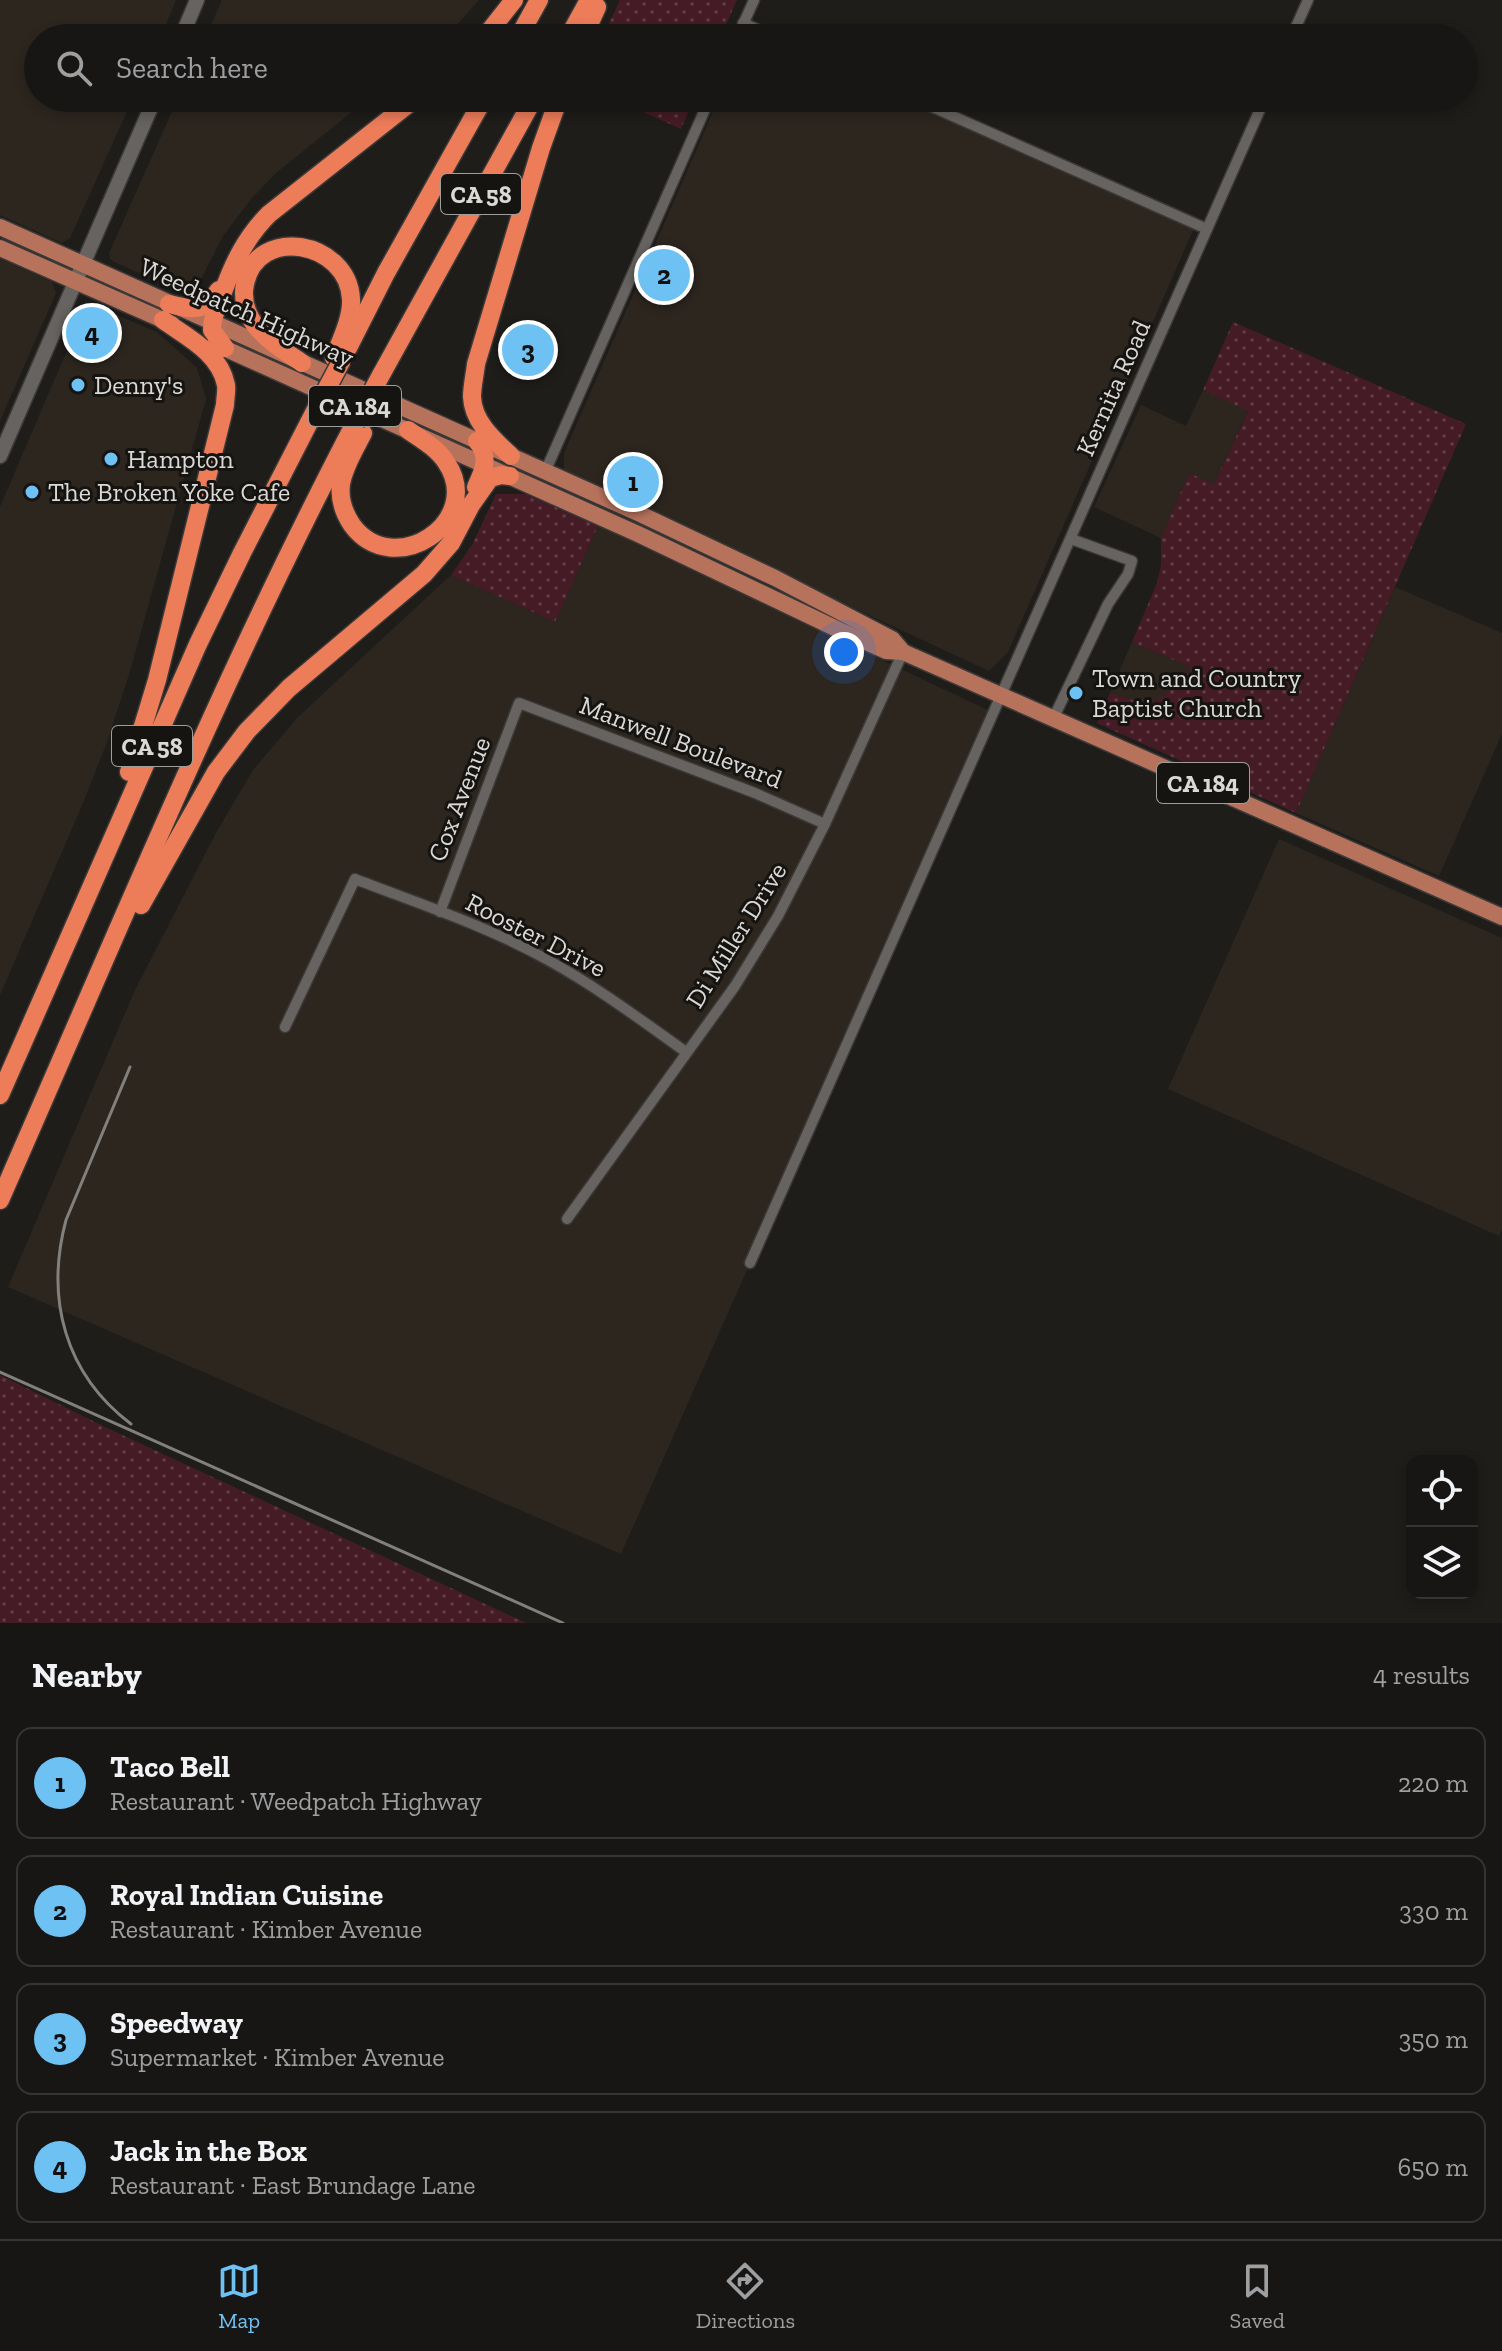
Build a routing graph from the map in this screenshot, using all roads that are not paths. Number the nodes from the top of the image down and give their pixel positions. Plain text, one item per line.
1 (197, 0) edge
2 (514, 0) edge
3 (539, 0) edge
4 (589, 0) edge
5 (600, 0) edge
6 (754, 0) edge
7 (1308, 0) edge
8 (743, 23) edge
9 (187, 24) edge
10 (495, 24) edge
11 (526, 24) edge
12 (576, 24) edge
13 (589, 24) edge
14 (1297, 24) edge
15 (149, 112) edge
16 (398, 112) edge
17 (476, 112) edge
18 (526, 112) edge
19 (554, 112) edge
20 (704, 112) edge
21 (944, 112) edge
22 (1259, 112) edge
23 (0, 227) edge
24 (1207, 229) junction
25 (0, 248) edge
26 (83, 266) junction
27 (226, 281) junction
28 (76, 282) junction
29 (166, 312) junction
30 (212, 323) junction
31 (225, 348) junction
32 (338, 359) junction
33 (302, 363) junction
34 (360, 425) junction
35 (408, 430) junction
36 (477, 441) junction
37 (0, 456) edge
38 (511, 456) junction
39 (485, 464) junction
40 (545, 472) junction
41 (510, 476) junction
42 (471, 505) junction
43 (1071, 539) junction
44 (903, 652) junction
45 (1001, 695) junction
46 (519, 703) joint
47 (1054, 717) junction
48 (825, 824) junction
49 (440, 912) junction
50 (1502, 917) edge
51 (112, 947) junction
52 (38, 1010) junction
53 (285, 1027) dead end
54 (686, 1052) junction
55 (0, 1095) edge
56 (0, 1200) edge
57 (567, 1219) dead end
58 (750, 1263) dead end

1 - 9 main road
2 - 10 highway
3 - 11 highway
4 - 12 highway
5 - 13 highway
6 - 8 street
7 - 14 street
15 - 26 main road
16 - 27 highway
17 - 32 highway, CA 58
18 - 34 highway, CA 58, bridge
19 - 38 highway
20 - 40 street
21 - 24 street
22 - 24 street, Kernita Road
23 - 26 main road, Weedpatch Highway / CA 184
24 - 43 street, Kernita Road
25 - 28 main road, Weedpatch Highway / CA 184
26 - 28 main road
26 - 29 main road, Weedpatch Highway / CA 184
27 - 29 highway
27 - 30 highway
28 - 29 main road, Weedpatch Highway / CA 184
28 - 37 main road
29 - 30 main road, Weedpatch Highway / CA 184
29 - 31 main road, Weedpatch Highway / CA 184
29 - 52 highway
30 - 31 highway
30 - 33 main road, Weedpatch Highway / CA 184
31 - 35 main road, Weedpatch Highway / CA 184
32 - 33 highway
32 - 52 highway, CA 58, bridge
33 - 36 main road, Weedpatch Highway / CA 184
34 - 35 highway
34 - 51 highway, CA 58
35 - 39 main road, Weedpatch Highway / CA 184
36 - 38 main road, Weedpatch Highway / CA 184
36 - 39 highway
38 - 40 main road, Weedpatch Highway / CA 184
39 - 41 main road, Weedpatch Highway / CA 184
39 - 42 highway
40 - 44 main road, Weedpatch Highway / CA 184
41 - 42 highway
41 - 44 main road, Weedpatch Highway / CA 184
42 - 51 highway
43 - 45 street, Kernita Road
43 - 47 street
44 - 45 main road, Weedpatch Highway / CA 184
44 - 48 street, Di Miller Drive
45 - 47 main road, Weedpatch Highway / CA 184
45 - 58 street, Kernita Road
46 - 48 street, Manwell Boulevard
46 - 49 street, Cox Avenue
47 - 50 main road, Weedpatch Highway / CA 184
48 - 54 street, Di Miller Drive
49 - 53 street, Rooster Drive
49 - 54 street, Rooster Drive
51 - 56 highway, CA 58
52 - 55 highway, CA 58
54 - 57 street, Di Miller Drive

